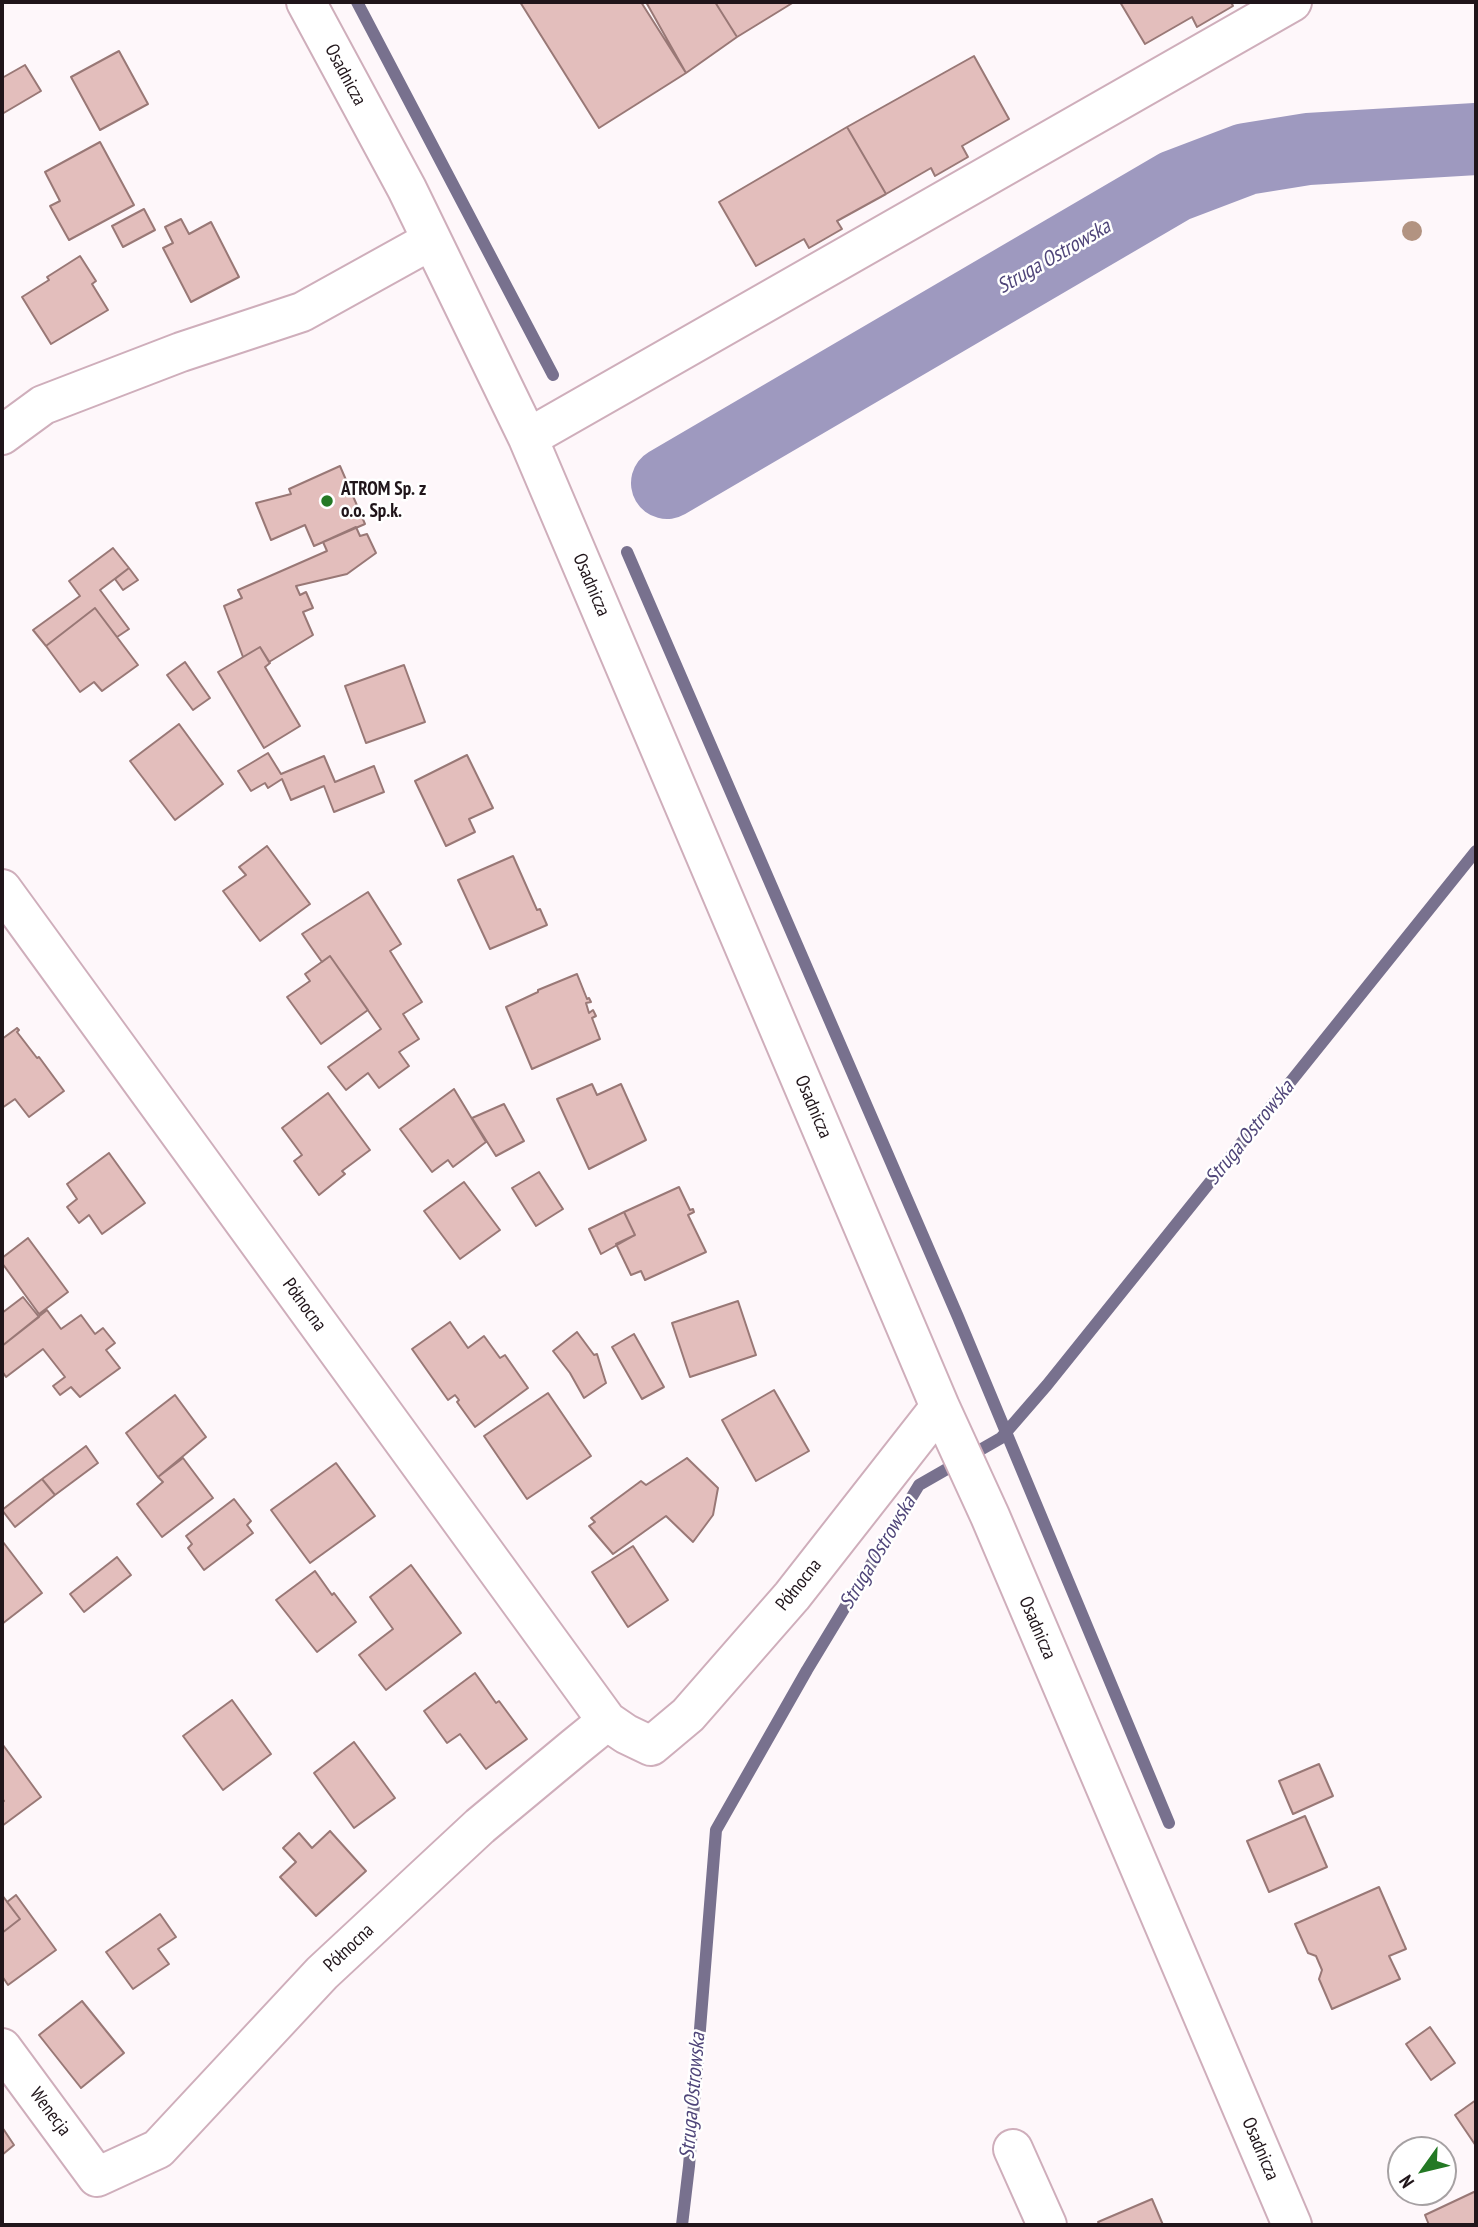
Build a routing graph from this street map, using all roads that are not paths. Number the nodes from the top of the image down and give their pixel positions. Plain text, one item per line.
1 (306, 2) edge
2 (1292, 2) edge
3 (430, 241) junction
4 (2, 435) edge
5 (528, 438) junction
6 (2, 890) edge
7 (940, 1407) junction
8 (607, 1721) junction
9 (2, 2048) edge
10 (1013, 2150) dead end
11 (97, 2177) joint
12 (1047, 2225) edge
13 (1292, 2225) edge

1 - 3 street, Osadnicza
2 - 5 street
3 - 4 street
3 - 5 street, Osadnicza
5 - 7 street, Osadnicza
6 - 8 street, Północna
7 - 8 street, Północna
7 - 13 street, Osadnicza
8 - 11 street, Północna
9 - 11 street, Wenecja
10 - 12 street

